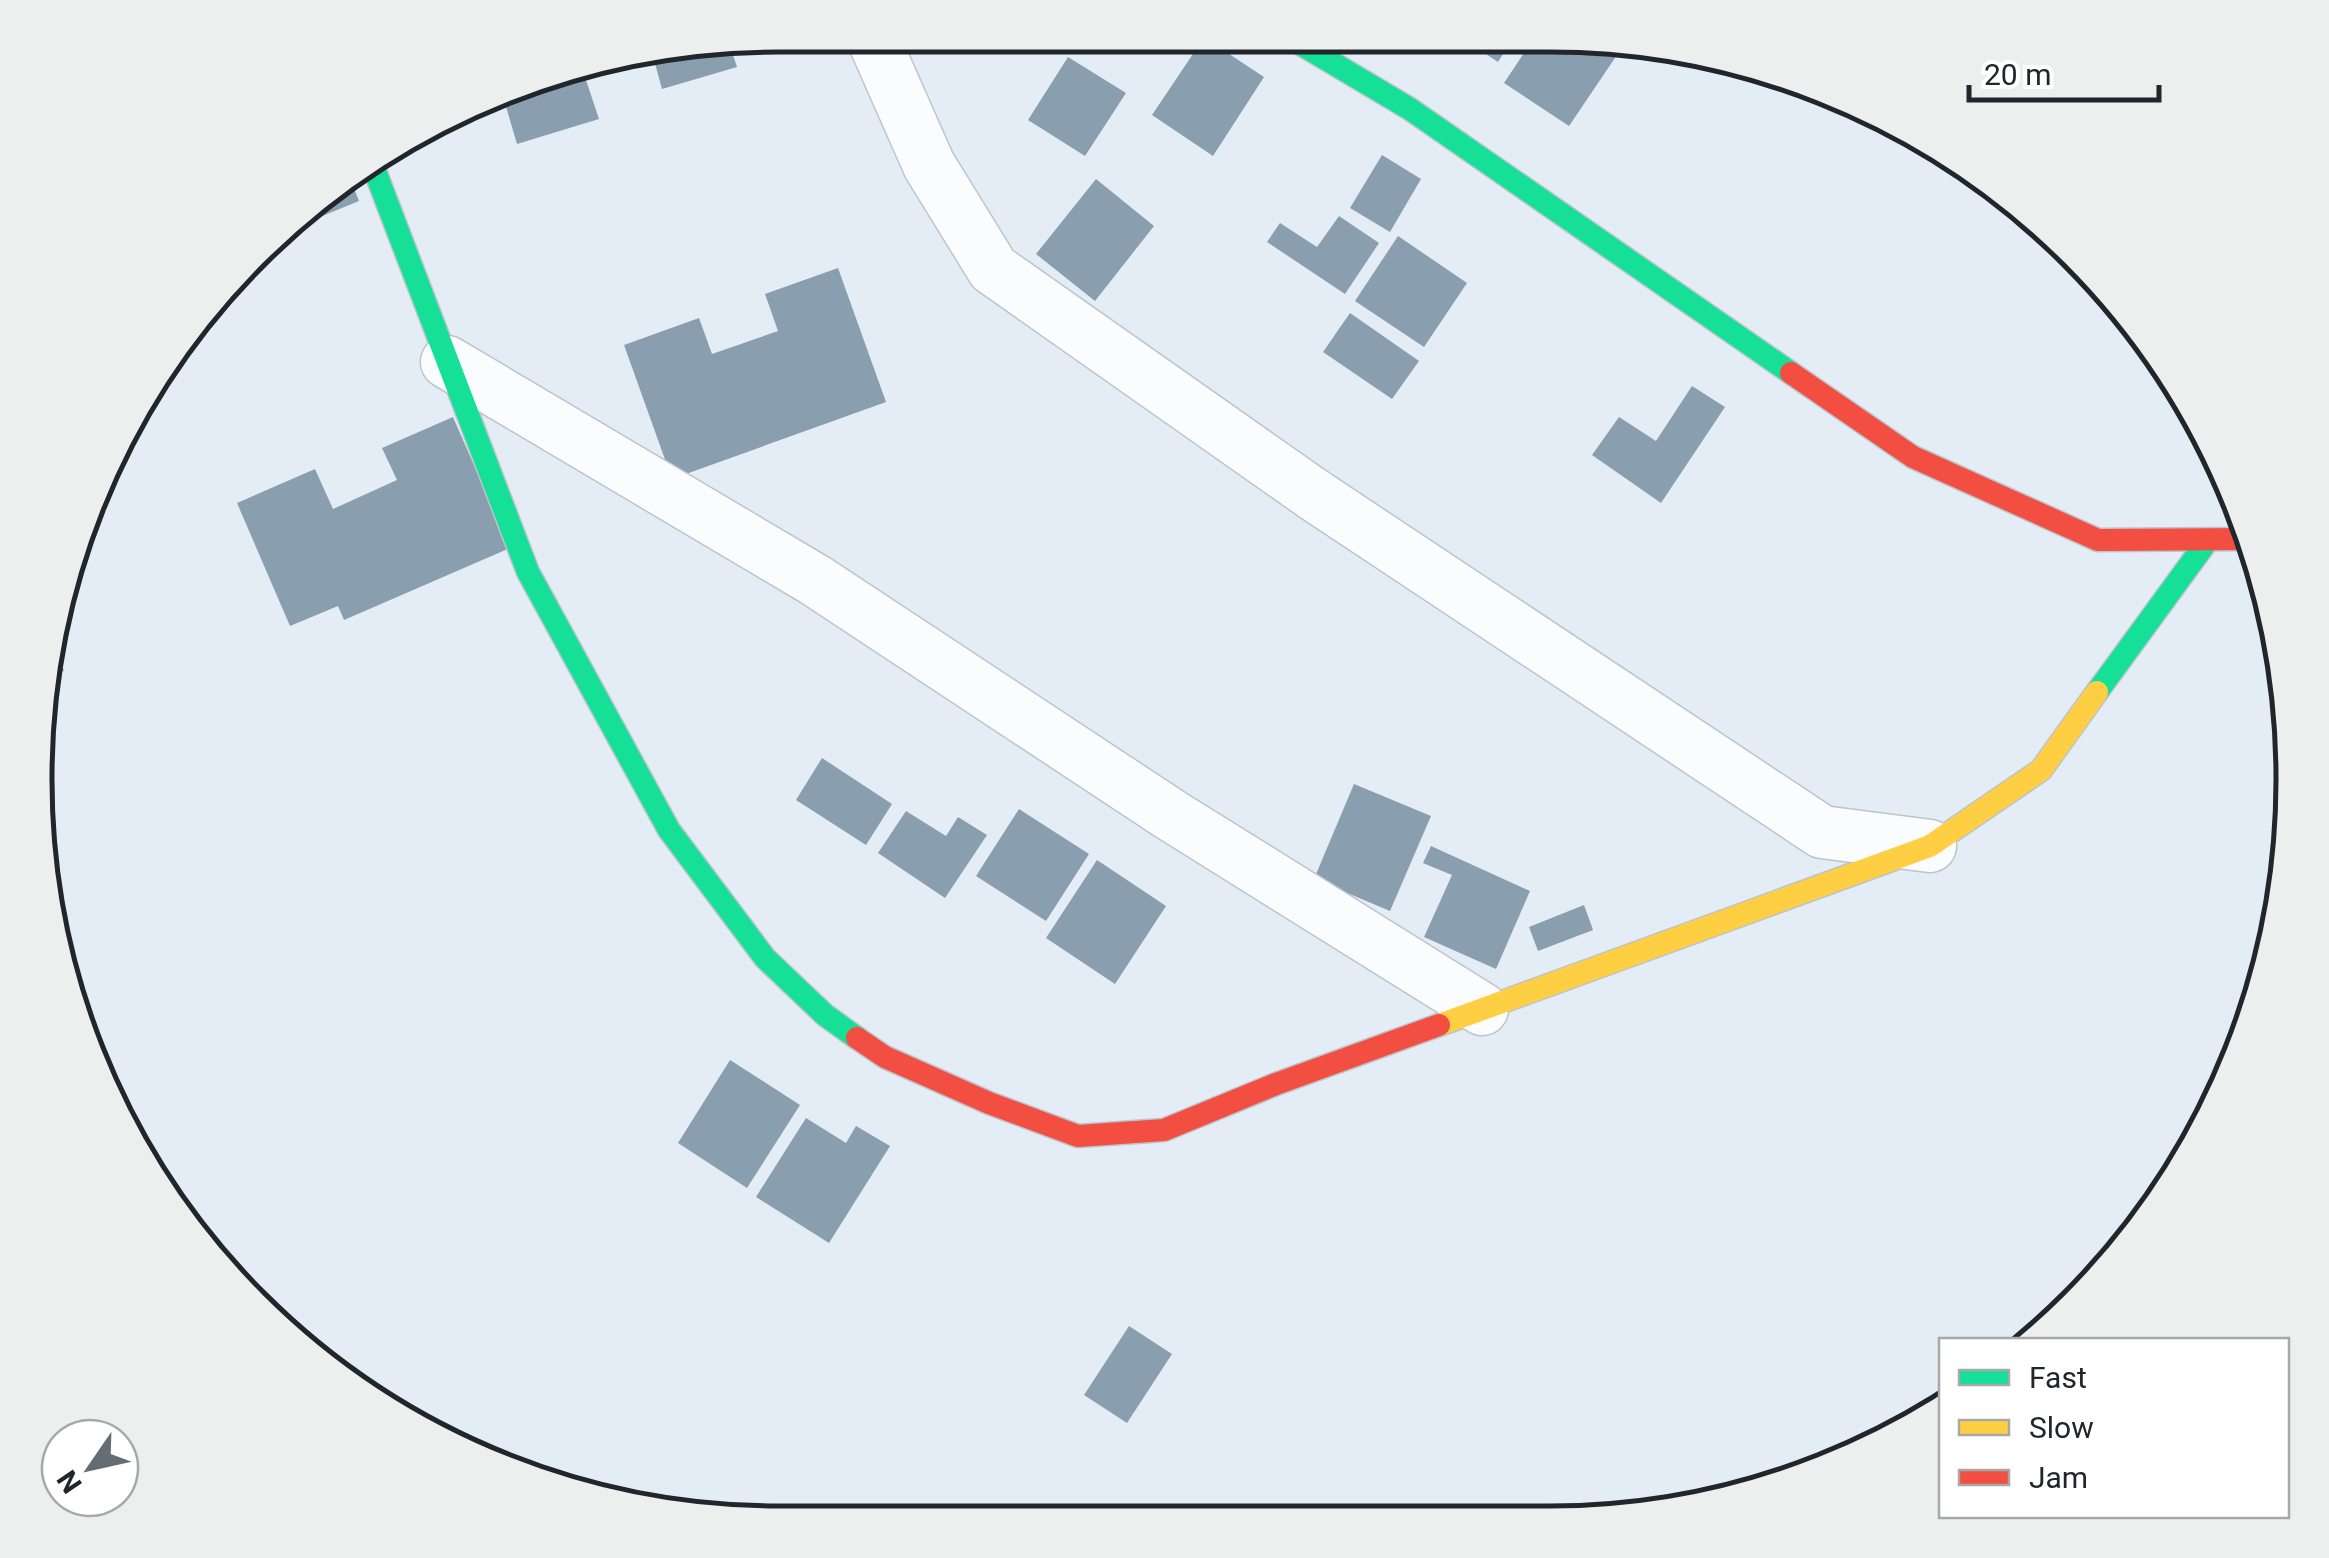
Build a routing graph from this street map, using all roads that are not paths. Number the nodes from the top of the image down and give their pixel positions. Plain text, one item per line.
1 (879, 52) edge
2 (1314, 52) edge
3 (376, 174) edge
4 (447, 362) junction
5 (2208, 540) junction
6 (2236, 540) edge
7 (1930, 846) junction
8 (1482, 1010) junction

1 - 7 street
2 - 5 street
3 - 4 street
4 - 8 street
4 - 8 street
5 - 6 street
5 - 7 street
7 - 8 street

